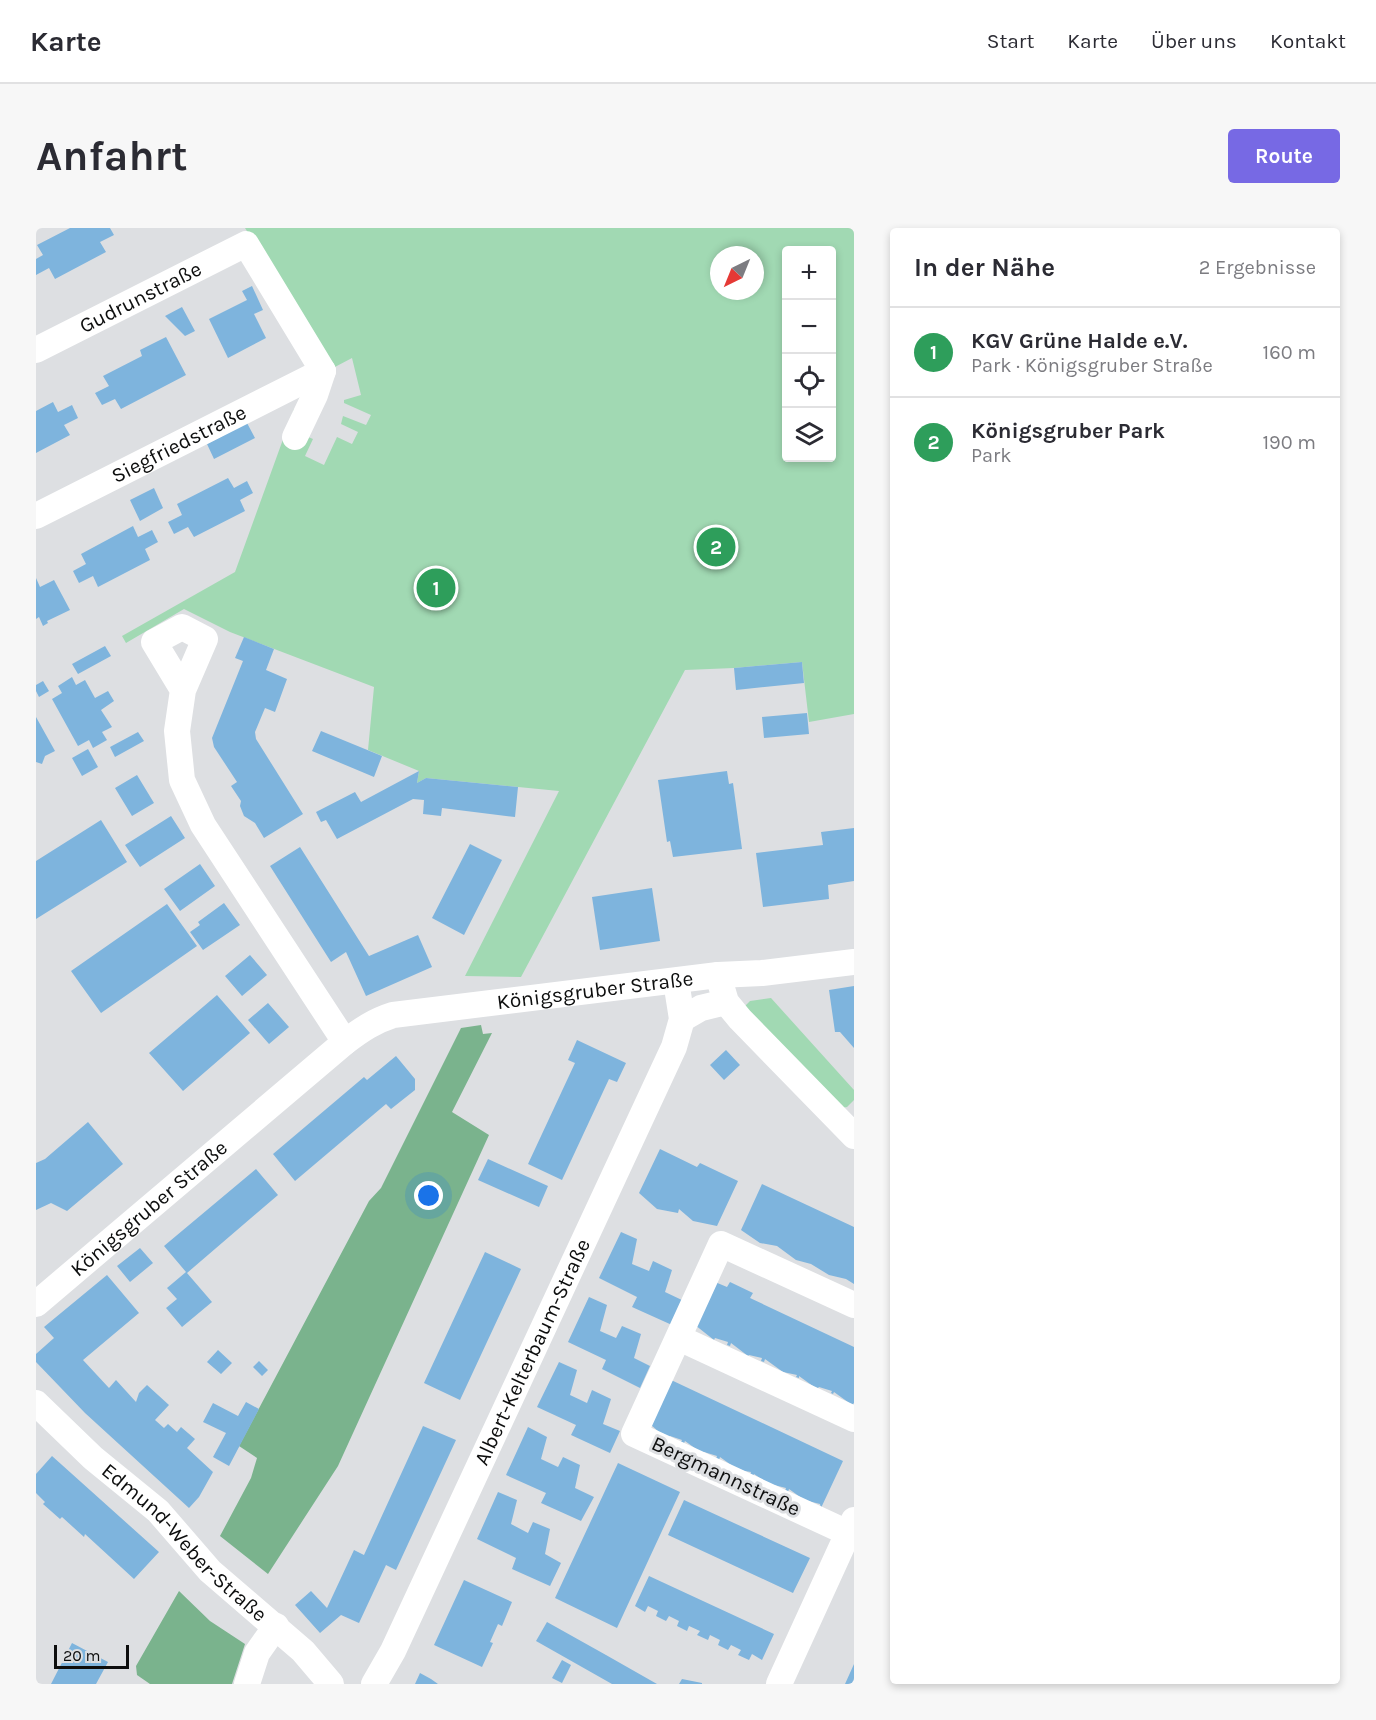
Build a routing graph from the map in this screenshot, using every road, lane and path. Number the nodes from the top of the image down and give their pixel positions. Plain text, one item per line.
1 (36, 350) edge
2 (323, 371) junction
3 (295, 437) dead end
4 (36, 516) edge
5 (183, 690) dead end
6 (854, 962) edge
7 (718, 975) junction
8 (676, 981) junction
9 (726, 1002) junction
10 (682, 1019) junction
11 (345, 1042) junction
12 (854, 1136) edge
13 (36, 1304) edge
14 (854, 1305) edge
15 (679, 1338) junction
16 (36, 1403) edge
17 (854, 1419) edge
18 (851, 1527) edge
19 (276, 1626) junction
20 (247, 1684) edge
21 (331, 1684) edge
22 (374, 1684) edge
23 (779, 1684) edge

1 - 2 street, Gudrunstraße
2 - 3 street
2 - 4 street, Siegfriedstraße
5 - 11 street
6 - 7 street, Königsgruber Straße
7 - 8 street, Königsgruber Straße
7 - 9 street
8 - 10 street, Albert-Kelterbaum-Straße
8 - 11 street, Königsgruber Straße
9 - 10 street
9 - 12 street
10 - 22 street, Albert-Kelterbaum-Straße
11 - 13 street, Königsgruber Straße
14 - 15 street, Bergmannstraße
15 - 17 street
15 - 18 street, Bergmannstraße
16 - 19 street, Edmund-Weber-Straße
18 - 23 street, Bergmannstraße
19 - 20 street
19 - 21 street, Edmund-Weber-Straße

